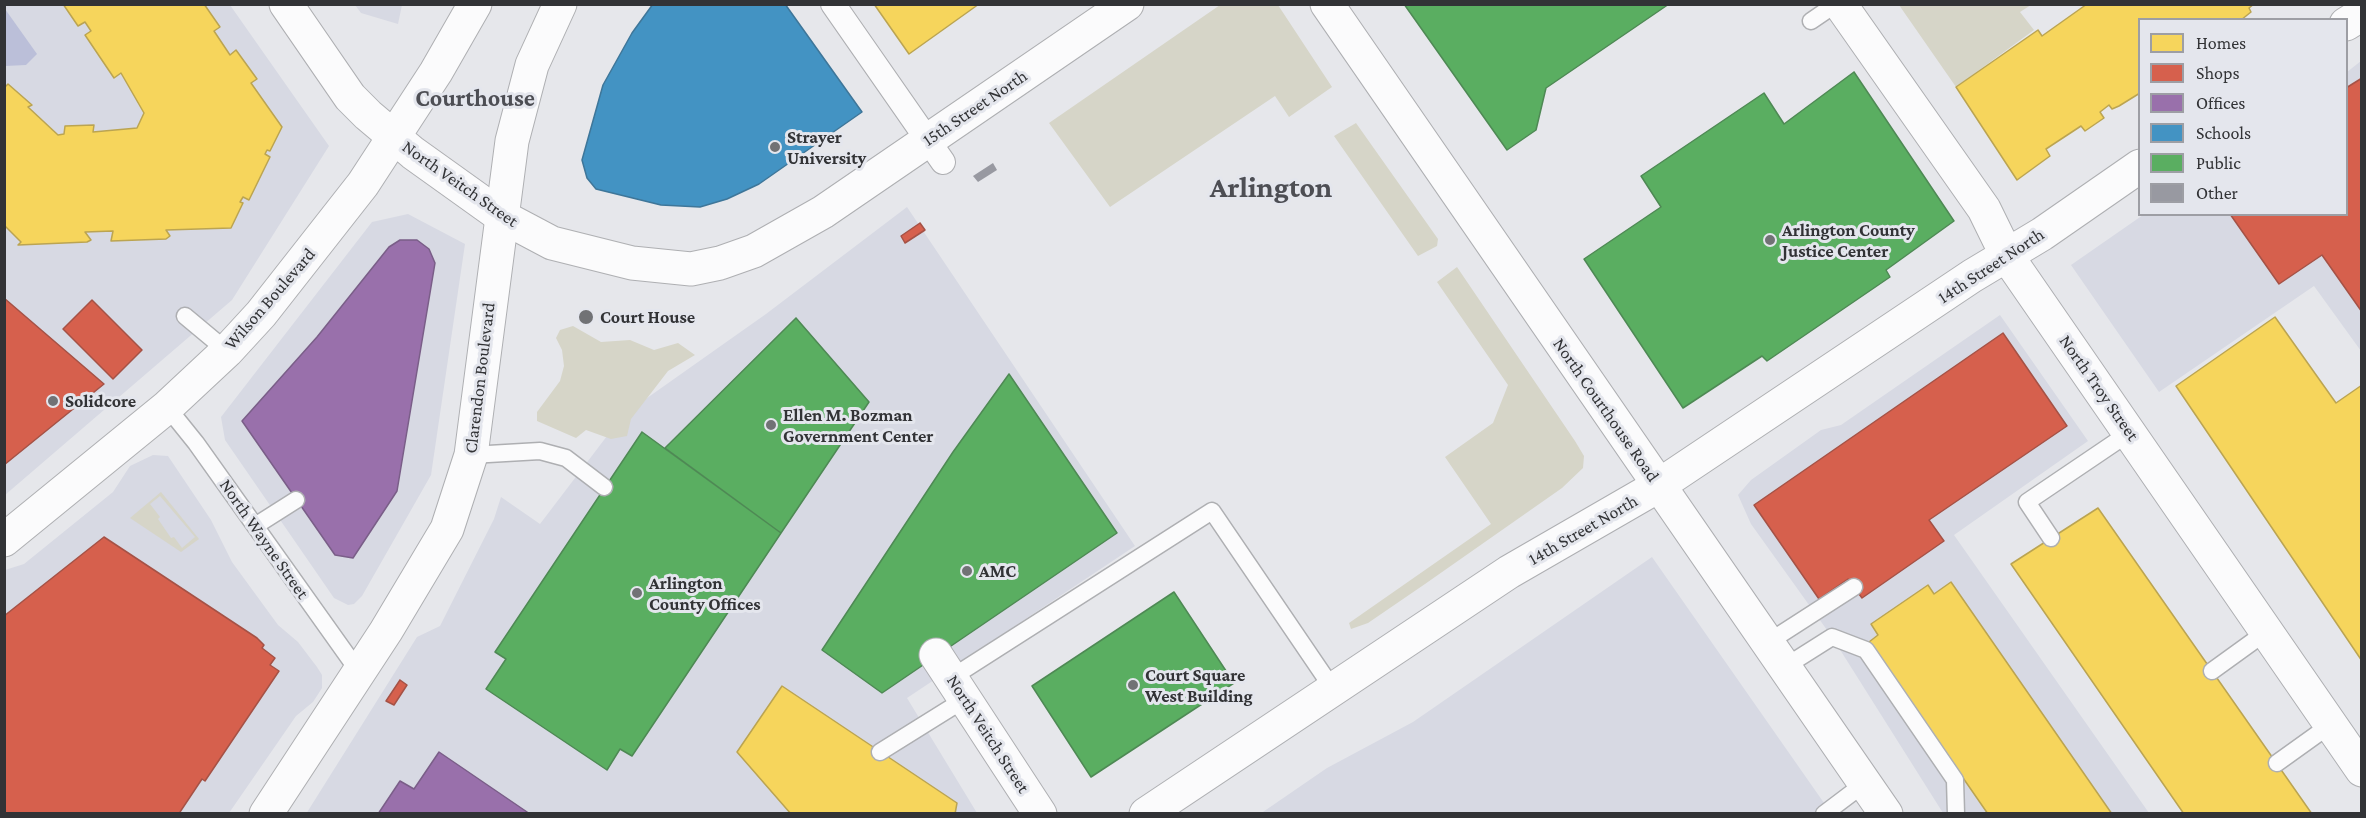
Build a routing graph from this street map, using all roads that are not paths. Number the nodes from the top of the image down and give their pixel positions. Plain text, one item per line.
1 (286, 4) edge
2 (475, 4) edge
3 (560, 4) edge
4 (833, 4) edge
5 (1127, 4) edge
6 (1327, 4) edge
7 (1838, 4) edge
8 (2361, 14) edge
9 (1811, 21) dead end
10 (2348, 23) edge
11 (392, 137) junction
12 (935, 152) junction
13 (2138, 167) edge
14 (823, 212) joint
15 (501, 216) junction
16 (2007, 256) junction
17 (185, 316) dead end
18 (227, 351) junction
19 (167, 407) junction
20 (2129, 433) junction
21 (471, 454) junction
22 (1659, 486) junction
23 (604, 487) dead end
24 (296, 500) dead end
25 (255, 526) junction
26 (2051, 538) dead end
27 (4, 540) edge
28 (1854, 587) dead end
29 (2266, 632) junction
30 (1775, 656) junction
31 (2212, 671) dead end
32 (359, 672) junction
33 (951, 677) junction
34 (1333, 689) junction
35 (2330, 725) junction
36 (880, 752) dead end
37 (2359, 760) edge
38 (2277, 763) dead end
39 (1865, 783) junction
40 (266, 813) edge
41 (1040, 813) edge
42 (1146, 813) edge
43 (1824, 813) edge
44 (1886, 813) edge
45 (1956, 813) edge

1 - 11 street, North Veitch Street
2 - 11 street, Wilson Boulevard
3 - 15 street, Clarendon Boulevard
4 - 12 street
5 - 12 street, 15th Street North
6 - 22 street, North Courthouse Road
7 - 9 lane
7 - 16 street, North Troy Street
8 - 10 street
11 - 15 street, North Veitch Street
11 - 18 street, Wilson Boulevard
12 - 14 street, 15th Street North
13 - 16 street, 14th Street North
14 - 15 street, North Veitch Street
15 - 21 street, Clarendon Boulevard
16 - 20 street, North Troy Street
16 - 22 street, 14th Street North
17 - 18 lane
18 - 19 street, Wilson Boulevard
19 - 25 lane, North Wayne Street
19 - 27 street, Wilson Boulevard
20 - 26 lane
20 - 29 street, North Troy Street
21 - 23 lane
21 - 32 street, Clarendon Boulevard
22 - 30 street, North Courthouse Road
22 - 34 street, 14th Street North
24 - 25 lane
25 - 32 lane, North Wayne Street
28 - 30 lane
29 - 31 lane
29 - 35 street, North Troy Street
30 - 39 street, North Courthouse Road
30 - 45 lane
32 - 40 street, Clarendon Boulevard
33 - 34 lane
33 - 36 lane
33 - 41 street, North Veitch Street
34 - 42 street, 14th Street North
35 - 37 street, North Troy Street
35 - 38 lane
39 - 43 lane
39 - 44 street, North Courthouse Road

